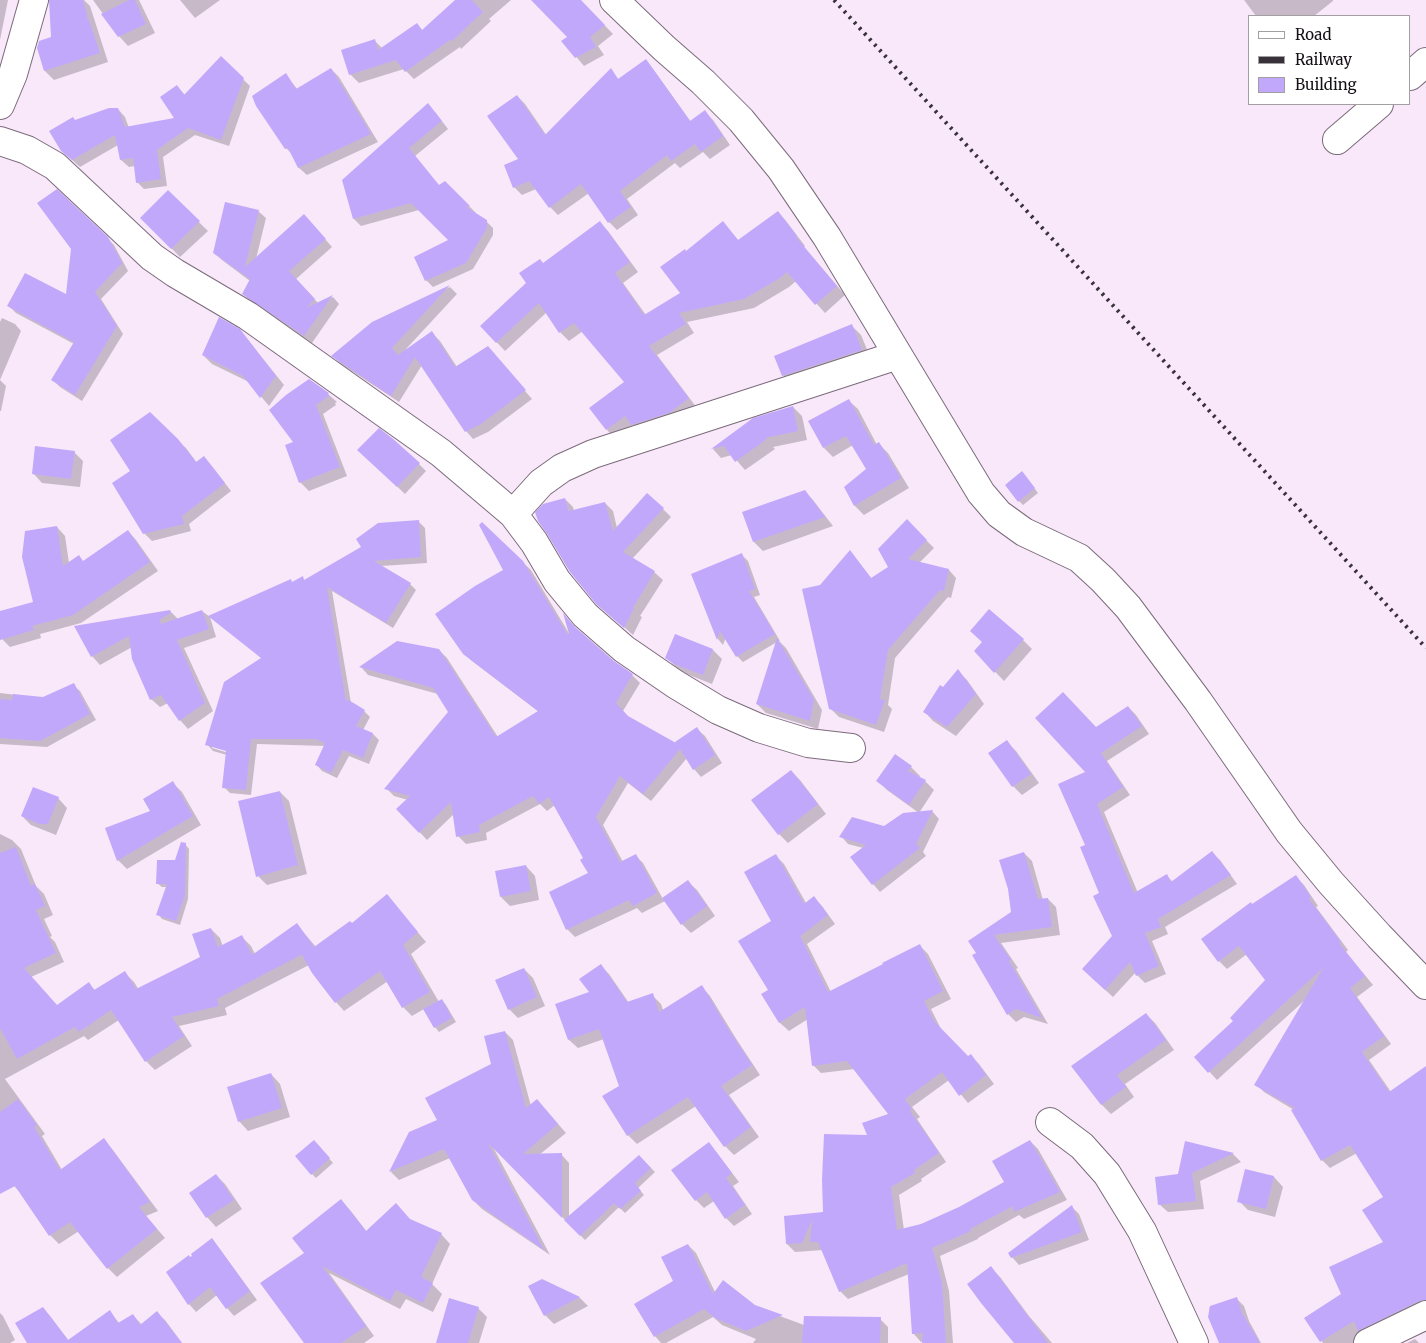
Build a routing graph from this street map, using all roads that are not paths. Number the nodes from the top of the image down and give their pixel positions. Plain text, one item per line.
1 (34, 0) edge
2 (614, 0) edge
3 (1426, 62) edge
4 (1411, 75) edge
5 (0, 105) edge
6 (1378, 105) edge
7 (1337, 140) dead end
8 (0, 141) edge
9 (898, 355) junction
10 (513, 514) junction
11 (852, 748) dead end
12 (1426, 985) edge
13 (1050, 1122) dead end
14 (1426, 1315) edge
15 (1194, 1343) edge
16 (1368, 1343) edge

1 - 5 street
2 - 9 street
3 - 4 street
6 - 7 street
8 - 10 street
9 - 10 street
9 - 12 street
10 - 11 street
13 - 15 street
14 - 16 street

